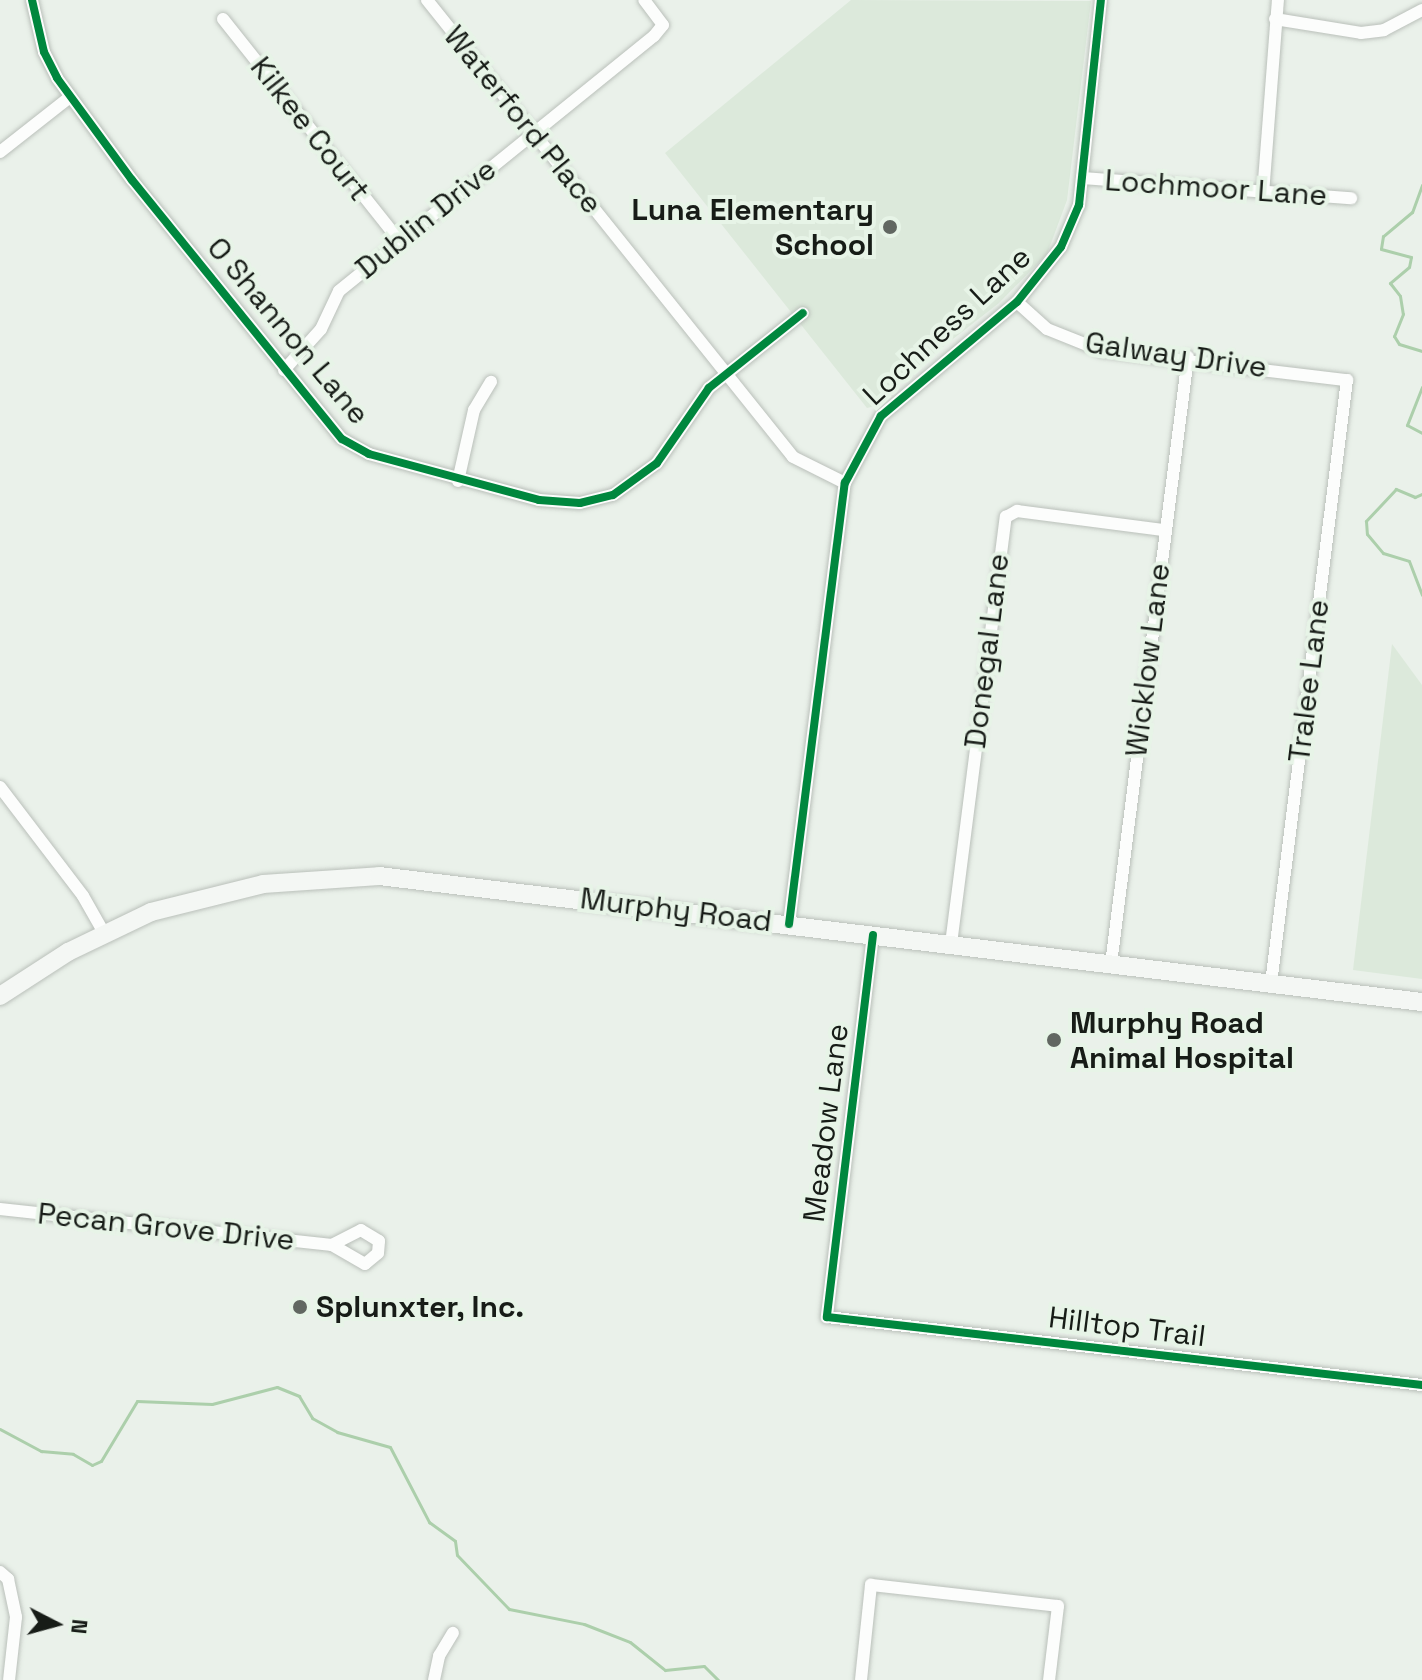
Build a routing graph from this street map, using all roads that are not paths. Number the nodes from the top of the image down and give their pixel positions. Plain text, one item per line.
1 (32, 0) edge
2 (427, 0) edge
3 (644, 0) edge
4 (1101, 0) edge
5 (1278, 0) edge
6 (1422, 10) edge
7 (223, 19) dead end
8 (1275, 19) junction
9 (70, 97) junction
10 (532, 132) junction
11 (0, 152) edge
12 (1082, 178) junction
13 (1263, 194) junction
14 (1351, 198) dead end
15 (398, 239) junction
16 (1017, 302) junction
17 (803, 313) dead end
18 (1188, 357) junction
19 (284, 370) junction
20 (728, 374) junction
21 (1347, 380) joint
22 (491, 382) dead end
23 (458, 481) junction
24 (845, 483) junction
25 (1163, 530) junction
26 (0, 787) edge
27 (789, 924) junction
28 (104, 933) junction
29 (873, 935) junction
30 (951, 944) junction
31 (1111, 964) junction
32 (1271, 983) junction
33 (0, 996) edge
34 (1422, 1002) edge
35 (0, 1209) edge
36 (332, 1245) dead end
37 (827, 1317) joint
38 (1422, 1385) edge
39 (0, 1572) edge
40 (453, 1633) dead end
41 (9, 1680) edge
42 (434, 1680) edge
43 (861, 1680) edge
44 (1049, 1680) edge

1 - 9 street, O Shannon Lane
2 - 10 street, Waterford Place
3 - 10 street, Dublin Drive
4 - 12 street, Lochness Lane
5 - 8 street
6 - 8 street
7 - 15 street, Kilkee Court
8 - 13 street
9 - 11 street
9 - 19 street, O Shannon Lane
10 - 15 street, Dublin Drive
10 - 20 street, Waterford Place
12 - 13 street, Lochmoor Lane
12 - 16 street, Lochness Lane
13 - 14 street, Lochmoor Lane
15 - 19 street, Dublin Drive
16 - 18 street, Galway Drive
16 - 24 street, Lochness Lane
17 - 20 street, O Shannon Lane
18 - 21 street, Galway Drive
18 - 25 street, Wicklow Lane
19 - 23 street, O Shannon Lane
20 - 23 street, O Shannon Lane
20 - 24 street, Waterford Place
21 - 32 street, Tralee Lane
22 - 23 street
24 - 27 street, Lochness Lane
25 - 30 street, Donegal Lane
25 - 31 street, Wicklow Lane
26 - 28 street
27 - 28 main road, Murphy Road
27 - 29 main road, Murphy Road
28 - 33 main road, Murphy Road
29 - 30 main road, Murphy Road
29 - 37 street, Meadow Lane
30 - 31 main road, Murphy Road
31 - 32 main road, Murphy Road
32 - 34 main road, Murphy Road
35 - 36 street, Pecan Grove Drive
37 - 38 street, Hilltop Trail
39 - 41 street
40 - 42 street
43 - 44 street

